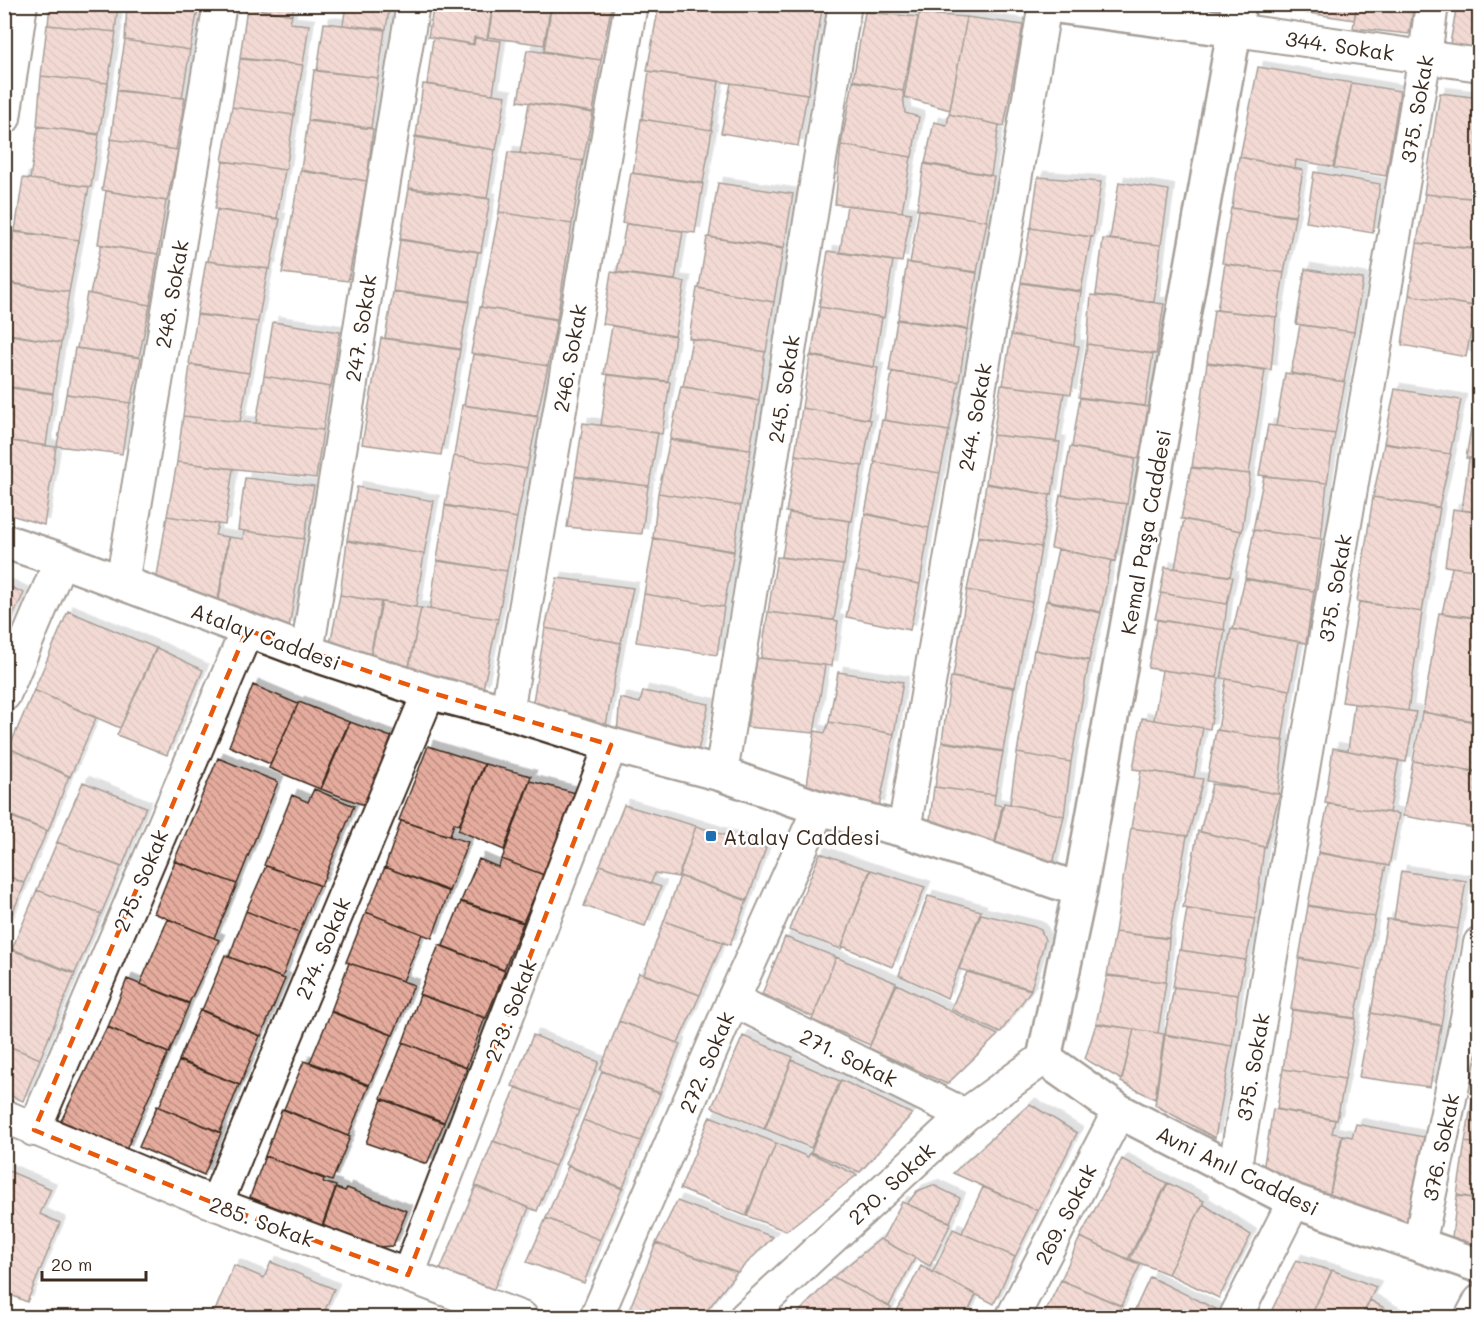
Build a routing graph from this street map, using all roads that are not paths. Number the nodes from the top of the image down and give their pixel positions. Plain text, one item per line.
1 (21, 4) edge
2 (220, 4) edge
3 (413, 4) edge
4 (631, 4) edge
5 (845, 4) edge
6 (1432, 4) edge
7 (1044, 5) edge
8 (1237, 17) edge
9 (1425, 56) junction
10 (1479, 65) edge
11 (4, 118) edge
12 (4, 541) edge
13 (61, 560) junction
14 (122, 583) junction
15 (247, 630) junction
16 (307, 652) junction
17 (429, 692) junction
18 (4, 695) edge
19 (507, 712) junction
20 (611, 745) junction
21 (721, 774) junction
22 (819, 807) junction
23 (904, 830) junction
24 (1080, 890) junction
25 (1479, 943) edge
26 (733, 1000) junction
27 (1474, 1014) edge
28 (1044, 1058) junction
29 (1119, 1111) junction
30 (965, 1115) junction
31 (4, 1116) edge
32 (34, 1130) junction
33 (1234, 1172) junction
34 (1294, 1202) junction
35 (216, 1204) junction
36 (1419, 1245) junction
37 (1479, 1266) edge
38 (408, 1275) junction
39 (1479, 1301) edge
40 (522, 1317) edge
41 (596, 1317) edge
42 (745, 1317) edge
43 (1012, 1317) edge
44 (1235, 1317) edge
45 (1471, 1317) edge

1 - 11 street
2 - 14 street, 248. Sokak
3 - 16 street, 247. Sokak
4 - 19 street, 246. Sokak
5 - 21 street, 245. Sokak
6 - 9 street, 375. Sokak
7 - 8 street
7 - 23 street, 244. Sokak
8 - 9 street, 344. Sokak
8 - 24 street, Kemal Paşa Caddesi
9 - 10 street, 344. Sokak
9 - 33 street, 375. Sokak
12 - 13 street, Atalay Caddesi
13 - 14 street, Atalay Caddesi
13 - 18 street
14 - 15 street, Atalay Caddesi
15 - 16 street, Atalay Caddesi
15 - 32 street, 275. Sokak
16 - 17 street, Atalay Caddesi
17 - 19 street, Atalay Caddesi
17 - 35 street, 274. Sokak
19 - 20 street, Atalay Caddesi
20 - 21 street, Atalay Caddesi
20 - 38 street, 273. Sokak
21 - 22 street, Atalay Caddesi
22 - 23 street, Atalay Caddesi
22 - 26 street, 272. Sokak
23 - 24 street, Atalay Caddesi
24 - 28 street, Kemal Paşa Caddesi
25 - 27 street, 376. Sokak
26 - 30 street, 271. Sokak
26 - 41 street, 272. Sokak
27 - 36 street, 376. Sokak
28 - 29 street, Avni Anıl Caddesi
28 - 30 street, 270. Sokak
29 - 33 street, Avni Anıl Caddesi
29 - 43 street, 269. Sokak
30 - 42 street, 270. Sokak
31 - 32 street, 285. Sokak
32 - 35 street, 285. Sokak
33 - 34 street, Avni Anıl Caddesi
34 - 36 street, Avni Anıl Caddesi
34 - 44 street
35 - 38 street, 285. Sokak
36 - 37 street, Avni Anıl Caddesi
38 - 40 street, 285. Sokak
39 - 45 street

